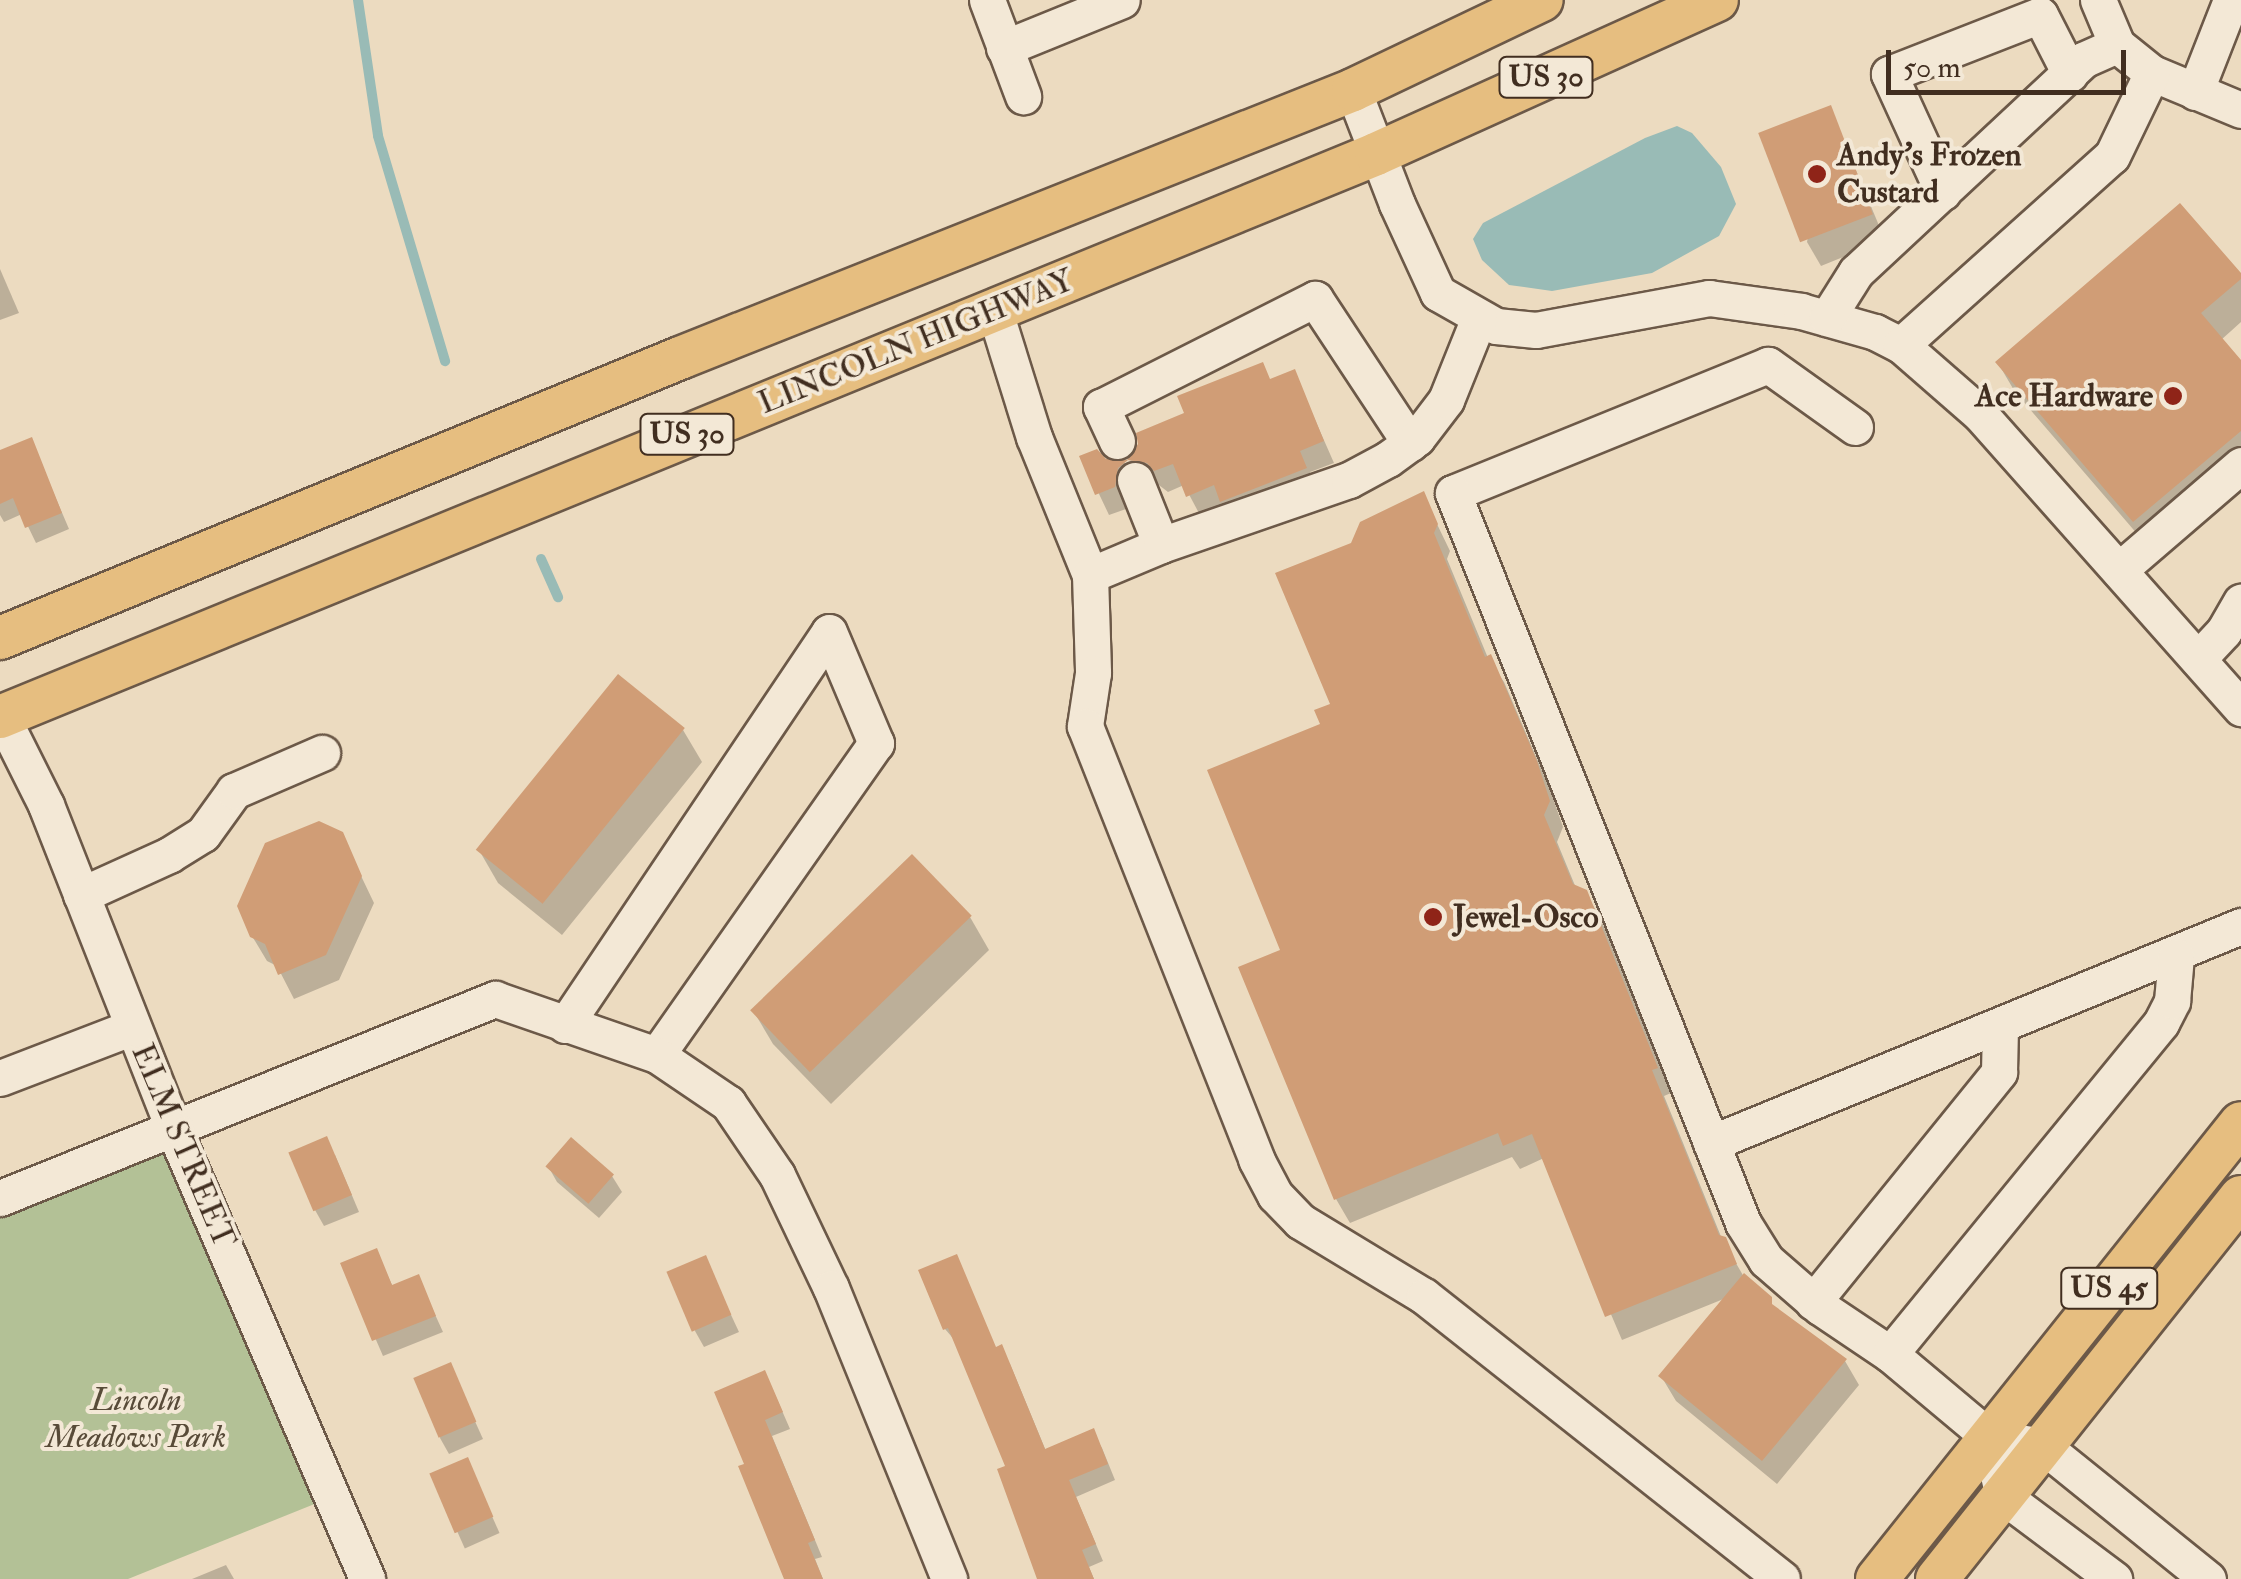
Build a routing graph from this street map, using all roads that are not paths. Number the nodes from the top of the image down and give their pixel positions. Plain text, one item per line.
1 (987, 0) edge
2 (1122, 0) edge
3 (1542, 0) edge
4 (1716, 0) edge
5 (2098, 0) edge
6 (2231, 0) edge
7 (2117, 45) junction
8 (1004, 48) junction
9 (2225, 49) edge
10 (2152, 72) junction
11 (2070, 74) junction
12 (1352, 90) junction
13 (2195, 92) junction
14 (1023, 96) dead end
15 (2241, 110) edge
16 (1376, 154) junction
17 (1943, 192) junction
18 (996, 312) junction
19 (1479, 318) junction
20 (1828, 318) junction
21 (1901, 345) junction
22 (1855, 428) dead end
23 (1117, 440) dead end
24 (1410, 443) junction
25 (2241, 465) edge
26 (1134, 480) dead end
27 (1161, 545) junction
28 (2119, 570) junction
29 (1090, 576) junction
30 (2241, 602) edge
31 (0, 638) edge
32 (2198, 659) junction
33 (2241, 708) edge
34 (0, 715) edge
35 (322, 753) dead end
36 (82, 896) junction
37 (2241, 926) edge
38 (2176, 956) junction
39 (565, 1024) junction
40 (2000, 1026) junction
41 (134, 1028) junction
42 (657, 1055) junction
43 (0, 1078) edge
44 (2241, 1123) edge
45 (174, 1128) junction
46 (1711, 1143) junction
47 (2241, 1197) edge
48 (0, 1198) edge
49 (1813, 1302) junction
50 (1890, 1354) junction
51 (1990, 1437) junction
52 (2043, 1446) junction
53 (2002, 1496) junction
54 (367, 1579) edge
55 (949, 1579) edge
56 (1782, 1579) edge
57 (1877, 1579) edge
58 (1937, 1579) edge
59 (2114, 1579) edge
60 (2208, 1579) edge

1 - 8 street
2 - 8 street
3 - 12 main road, US 30
4 - 16 main road, LINCOLN HIGHWAY / US 30
5 - 7 street
6 - 9 street
7 - 10 street
7 - 11 street
8 - 14 street
9 - 13 street
10 - 13 street
10 - 21 street
11 - 17 street
11 - 17 street
12 - 16 street
12 - 31 main road, US 30
13 - 15 street
16 - 18 main road, LINCOLN HIGHWAY / US 30
16 - 19 street
17 - 20 street
18 - 29 street
18 - 34 main road, LINCOLN HIGHWAY / US 30
19 - 20 street
19 - 24 street
20 - 21 street
21 - 28 street
22 - 46 street
23 - 24 street
24 - 27 street
25 - 28 street
26 - 27 street
27 - 29 street
28 - 32 street
29 - 56 street
30 - 32 street
32 - 33 street
34 - 36 street, ELM STREET
35 - 36 street
36 - 41 street, ELM STREET
37 - 38 street
38 - 40 street
38 - 50 street
39 - 42 street
39 - 42 street
39 - 45 street
40 - 46 street
40 - 49 street
41 - 43 street
41 - 45 street, ELM STREET
42 - 55 street
44 - 51 main road, US 45
45 - 48 street
45 - 54 street, ELM STREET
46 - 49 street
47 - 52 main road, US 45
49 - 50 street
50 - 51 street
51 - 52 street
51 - 53 street
51 - 57 main road, US 45
52 - 53 main road, US 45
52 - 60 street
53 - 58 main road, US 45
53 - 59 street

